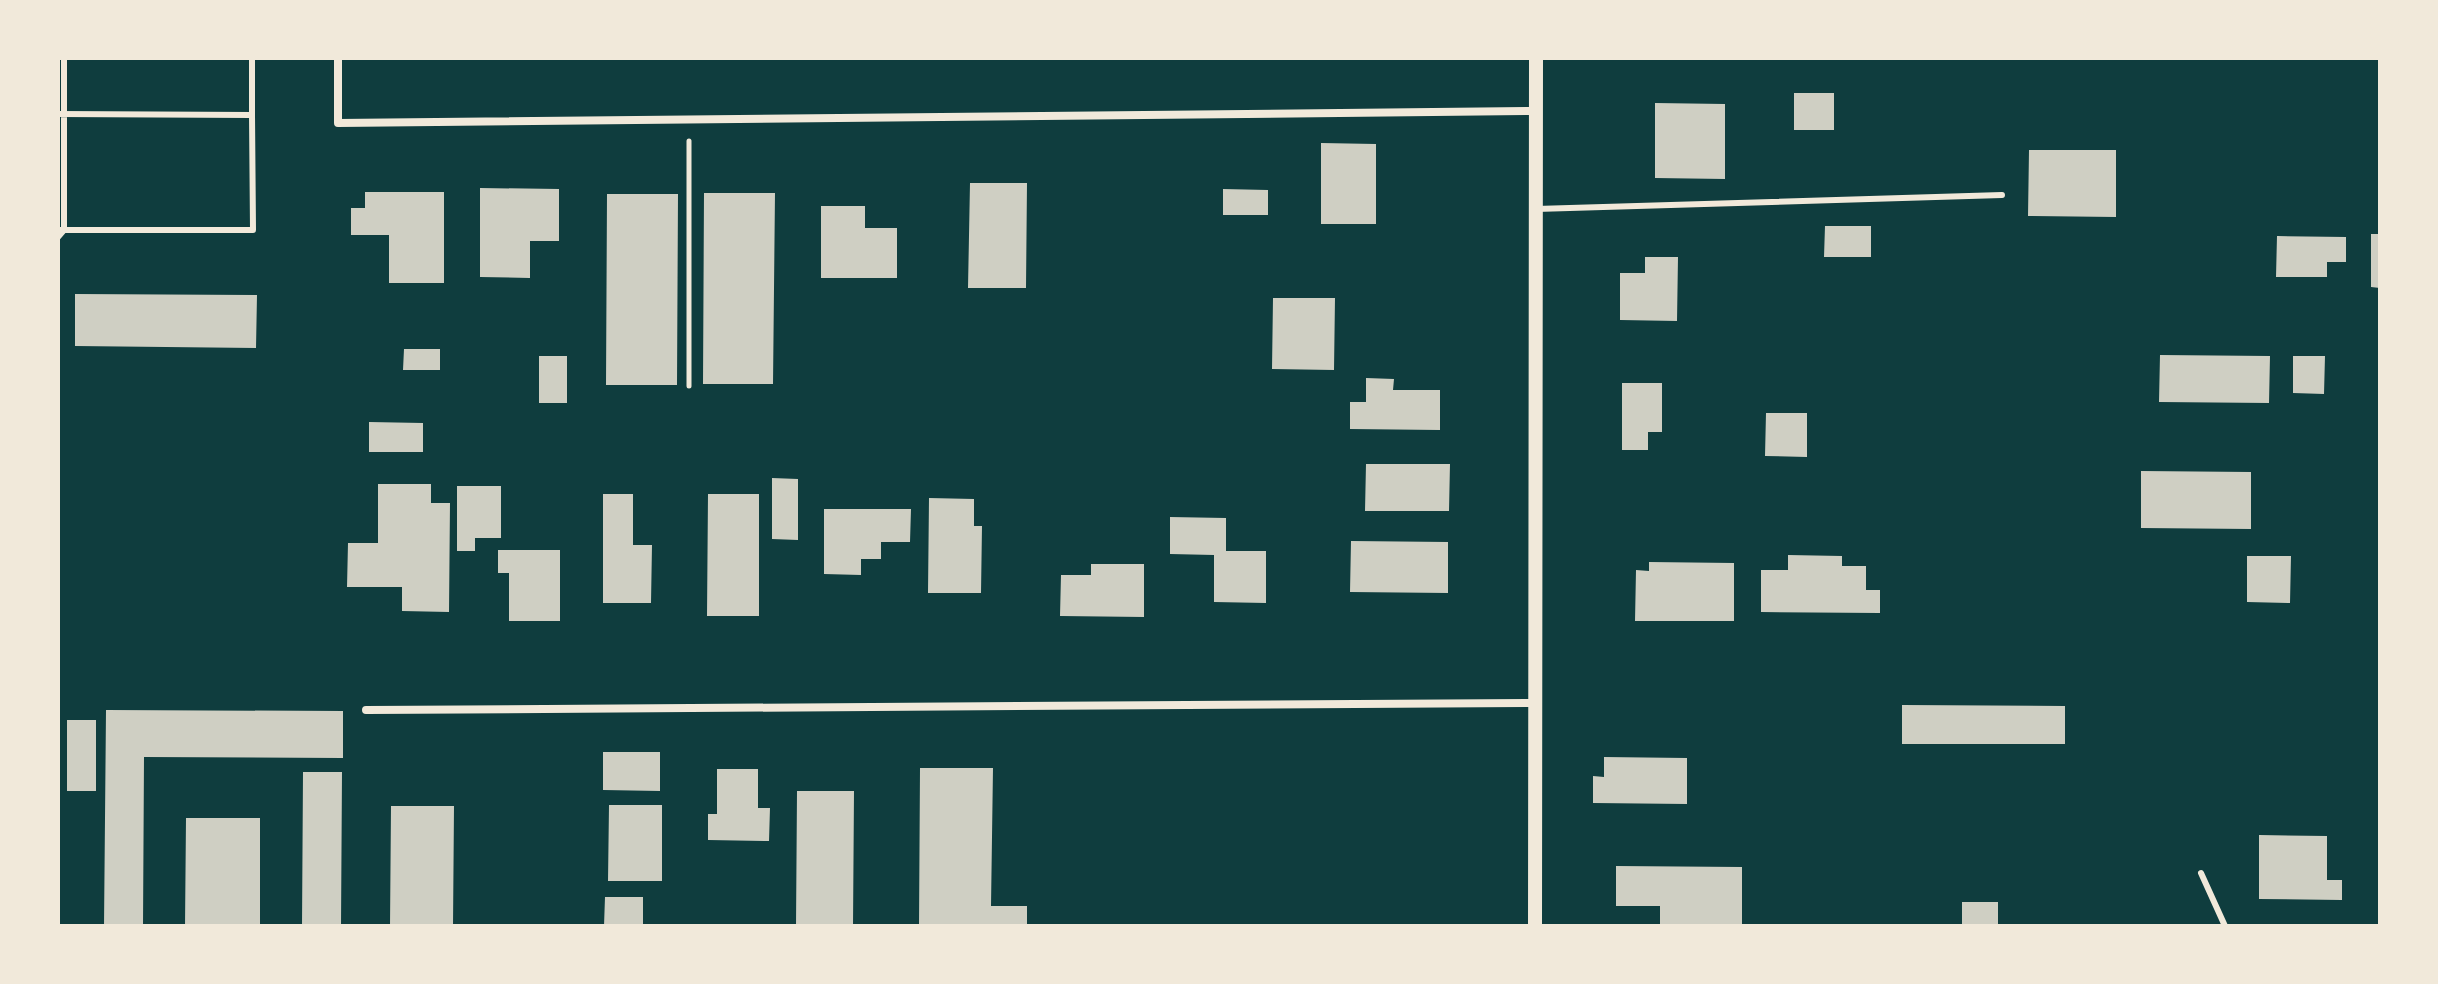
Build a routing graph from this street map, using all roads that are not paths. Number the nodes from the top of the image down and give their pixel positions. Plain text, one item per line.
1 (64, 58) edge
2 (252, 58) edge
3 (338, 58) edge
4 (1536, 58) edge
5 (1536, 111) junction
6 (61, 114) edge
7 (252, 115) junction
8 (2002, 195) dead end
9 (1536, 209) junction
10 (61, 230) edge
11 (58, 237) edge
12 (1536, 703) junction
13 (366, 710) dead end
14 (2201, 873) dead end
15 (1535, 926) edge
16 (2225, 926) edge

1 - 6 lane
2 - 7 lane
3 - 5 street
4 - 5 street
5 - 9 street
6 - 7 lane
6 - 10 lane
7 - 10 lane
8 - 9 lane
9 - 12 street
10 - 11 lane
12 - 13 street
12 - 15 street
14 - 16 lane

